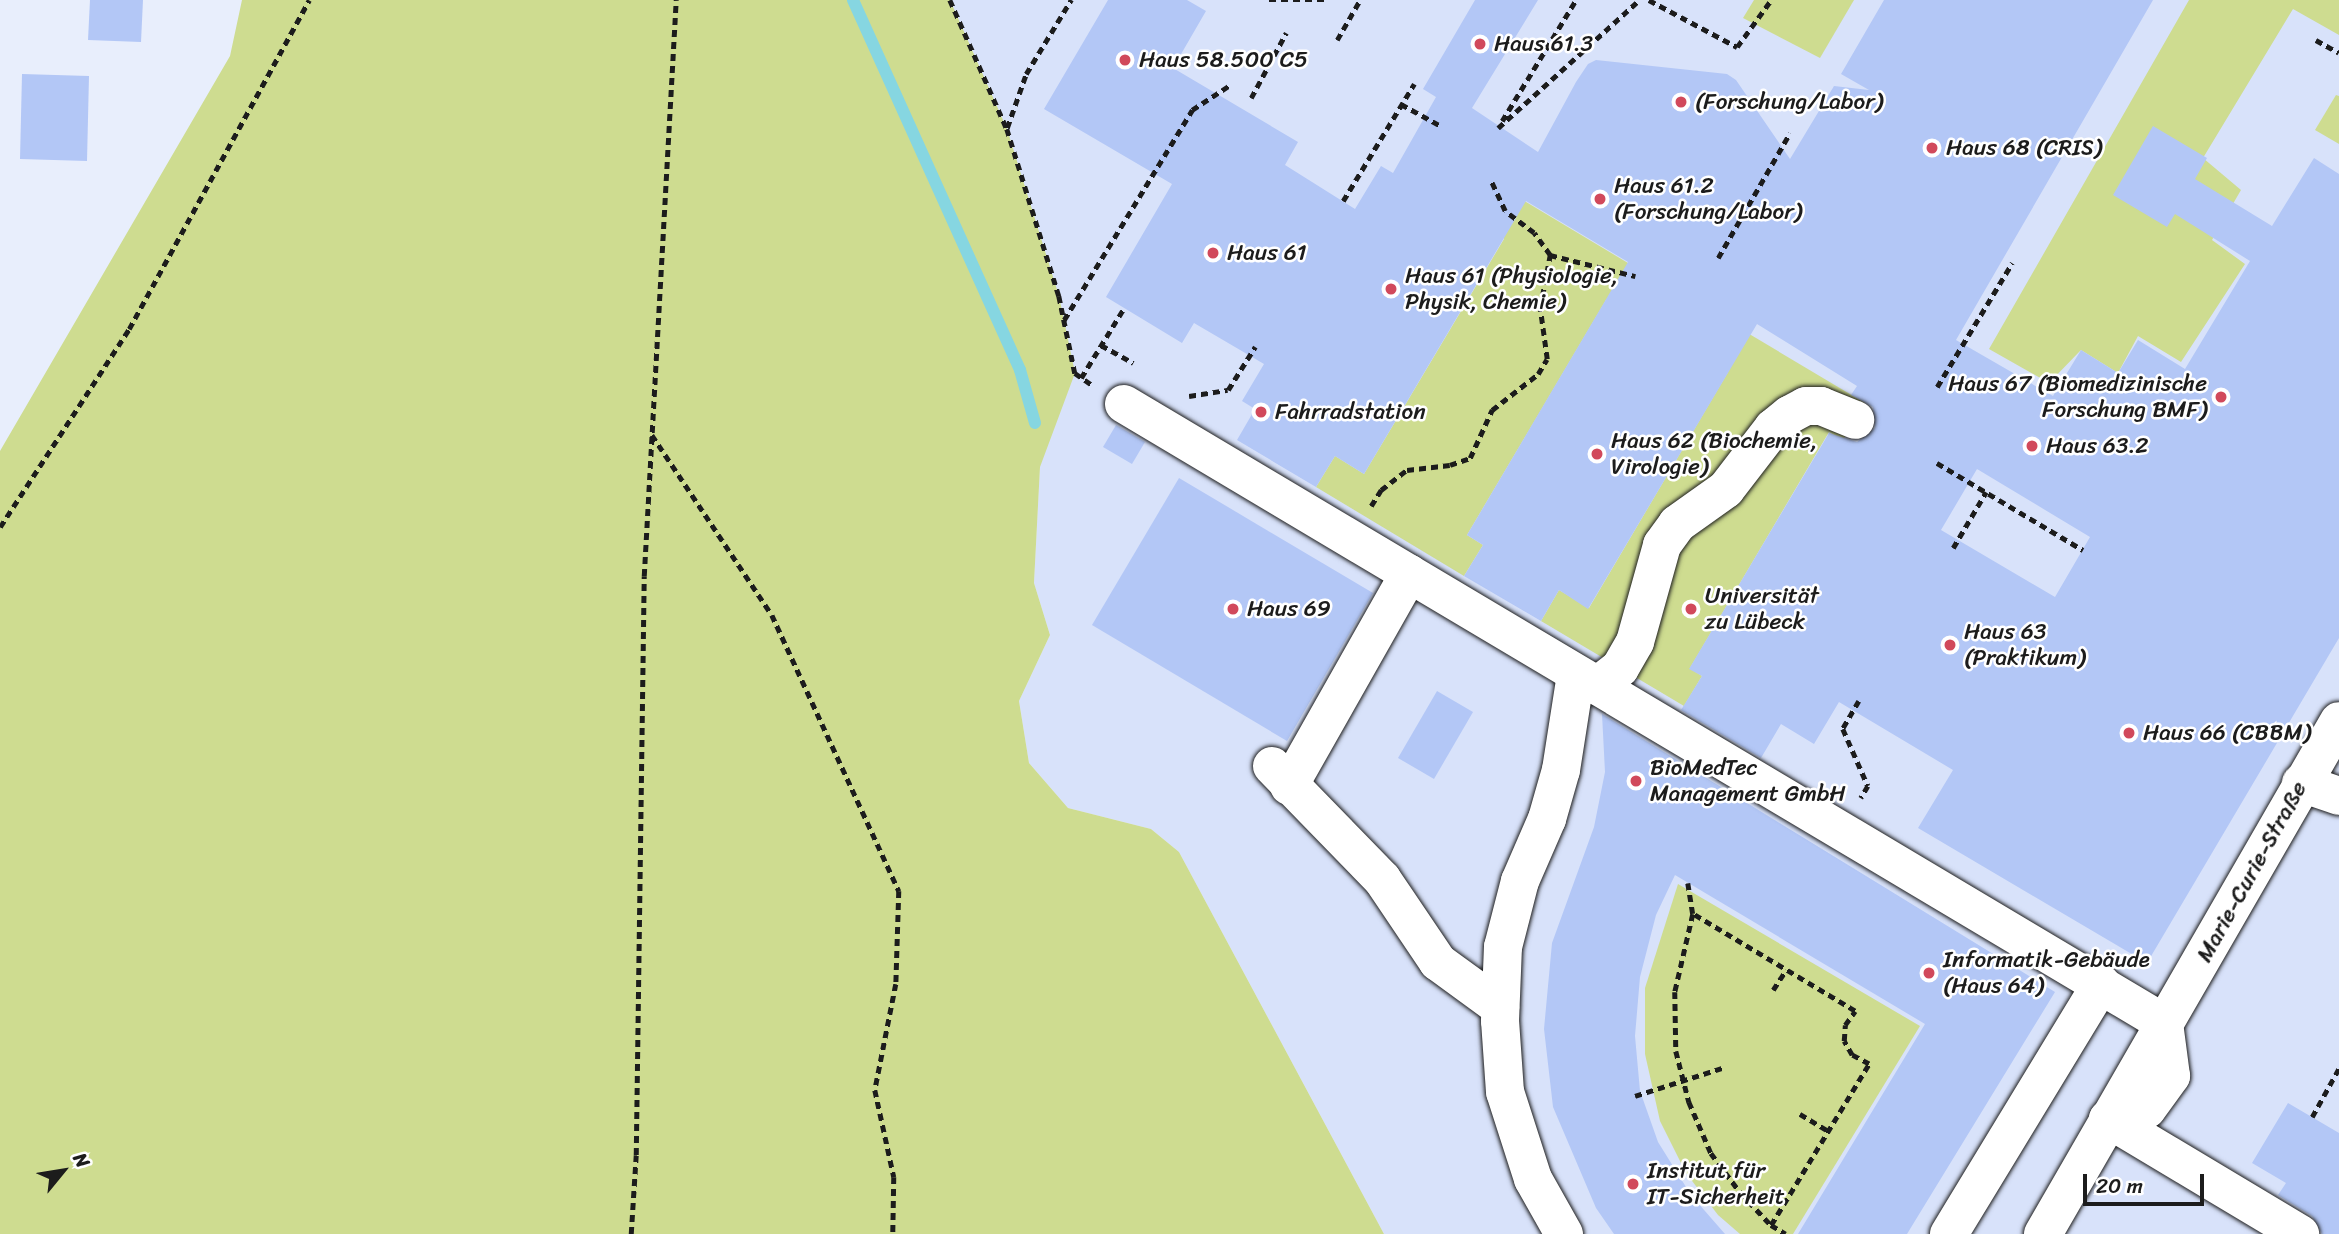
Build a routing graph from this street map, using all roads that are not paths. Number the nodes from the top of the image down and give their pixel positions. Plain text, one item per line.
1 (1124, 404) road end
2 (1855, 420) dead end
3 (1409, 574) junction
4 (1587, 680) junction
5 (2339, 720) edge
6 (2301, 783) junction
7 (2339, 796) edge
8 (2101, 984) junction
9 (1500, 1007) junction
10 (2165, 1023) junction
11 (2108, 1119) junction
12 (1564, 1234) edge
13 (1949, 1234) edge
14 (2043, 1234) edge
15 (2300, 1234) edge

1 - 3 street
2 - 4 street
3 - 4 street
3 - 9 street
4 - 8 street
4 - 9 street
5 - 6 street, Marie-Curie-Straße
6 - 7 street
6 - 10 street, Marie-Curie-Straße
8 - 10 street
8 - 13 street
9 - 12 street
10 - 11 street, Marie-Curie-Straße
11 - 14 street, Marie-Curie-Straße
11 - 15 street

